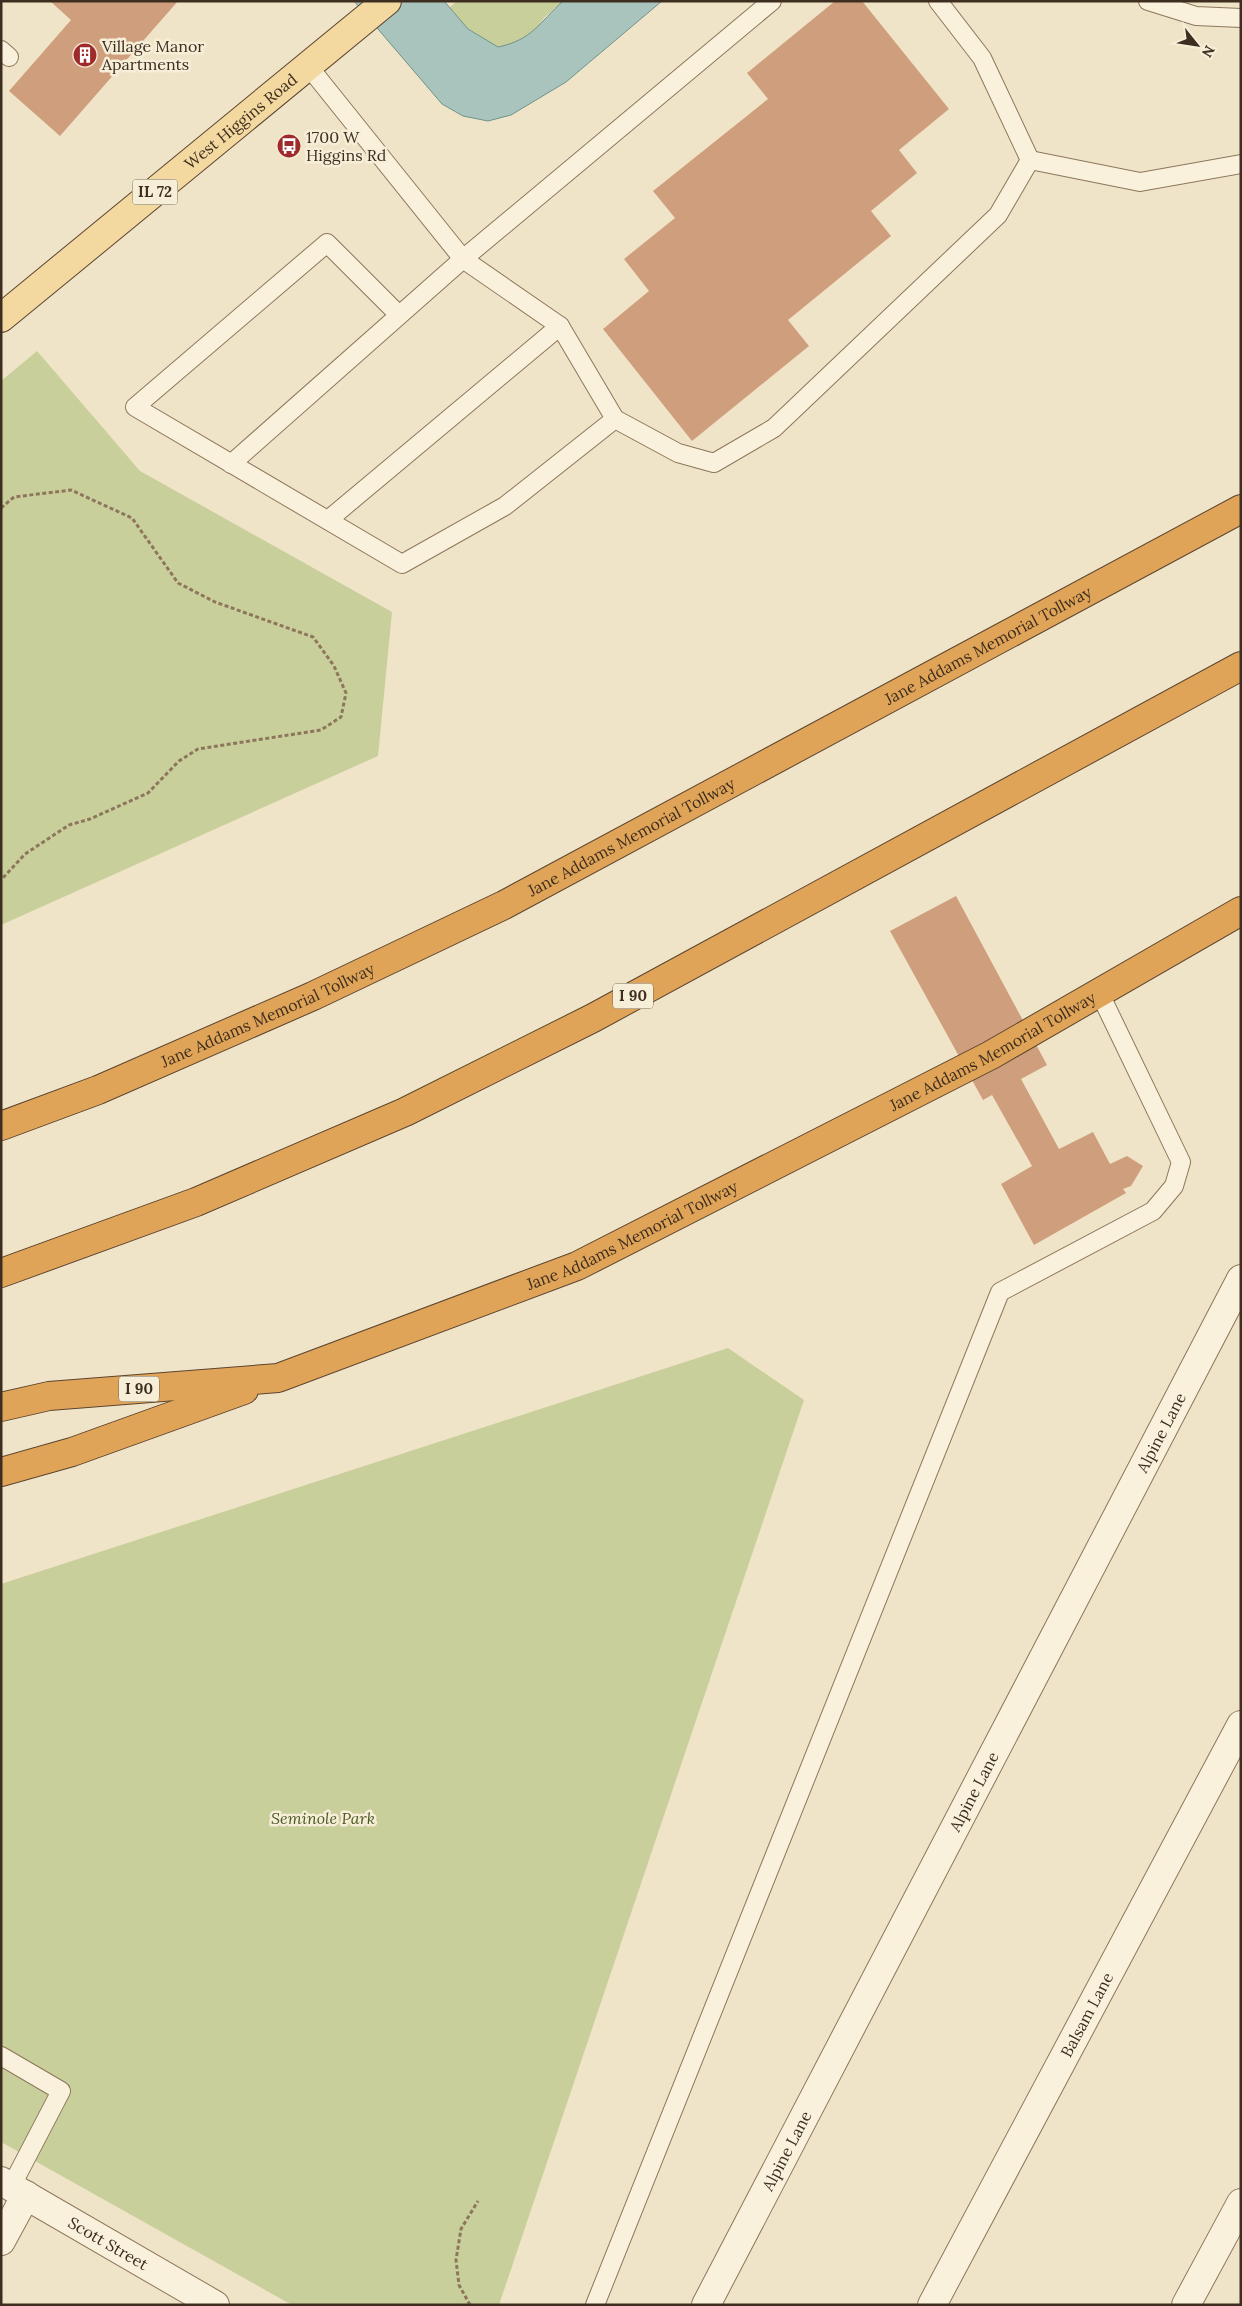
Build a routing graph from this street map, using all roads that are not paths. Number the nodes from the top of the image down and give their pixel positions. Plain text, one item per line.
1 (387, 1) edge
2 (772, 1) edge
3 (938, 1) edge
4 (1148, 1) edge
5 (1241, 18) edge
6 (309, 67) junction
7 (1030, 160) junction
8 (1241, 164) edge
9 (464, 259) junction
10 (399, 315) junction
11 (1, 318) edge
12 (560, 326) junction
13 (616, 419) junction
14 (231, 464) junction
15 (1241, 508) edge
16 (328, 520) junction
17 (1241, 666) edge
18 (1241, 911) edge
19 (1100, 994) junction
20 (1, 1126) edge
21 (1, 1273) edge
22 (1241, 1280) edge
23 (278, 1378) junction
24 (1, 1406) edge
25 (1, 1472) edge
26 (1241, 1726) edge
27 (1, 2056) edge
28 (13, 2188) edge
29 (1241, 2203) edge
30 (1, 2241) edge
31 (215, 2305) edge
32 (595, 2305) edge
33 (706, 2305) edge
34 (932, 2305) edge
35 (1186, 2305) edge

1 - 6 main road, West Higgins Road / IL 72
2 - 9 lane
3 - 7 lane
4 - 5 lane
6 - 9 lane
6 - 11 main road, West Higgins Road / IL 72
7 - 8 lane
7 - 13 lane
9 - 10 lane
9 - 12 lane
10 - 14 lane
10 - 14 lane
12 - 13 lane
12 - 16 lane
13 - 16 lane
14 - 16 lane
15 - 20 highway, Jane Addams Memorial Tollway
17 - 21 highway, I 90
18 - 19 highway, Jane Addams Memorial Tollway / I 90
19 - 23 highway, Jane Addams Memorial Tollway / I 90
19 - 32 lane
22 - 33 street, Alpine Lane
23 - 24 highway, Jane Addams Memorial Tollway / I 90
23 - 25 highway
26 - 34 street, Balsam Lane
27 - 28 lane
28 - 30 street
28 - 31 street, Scott Street
29 - 35 street

